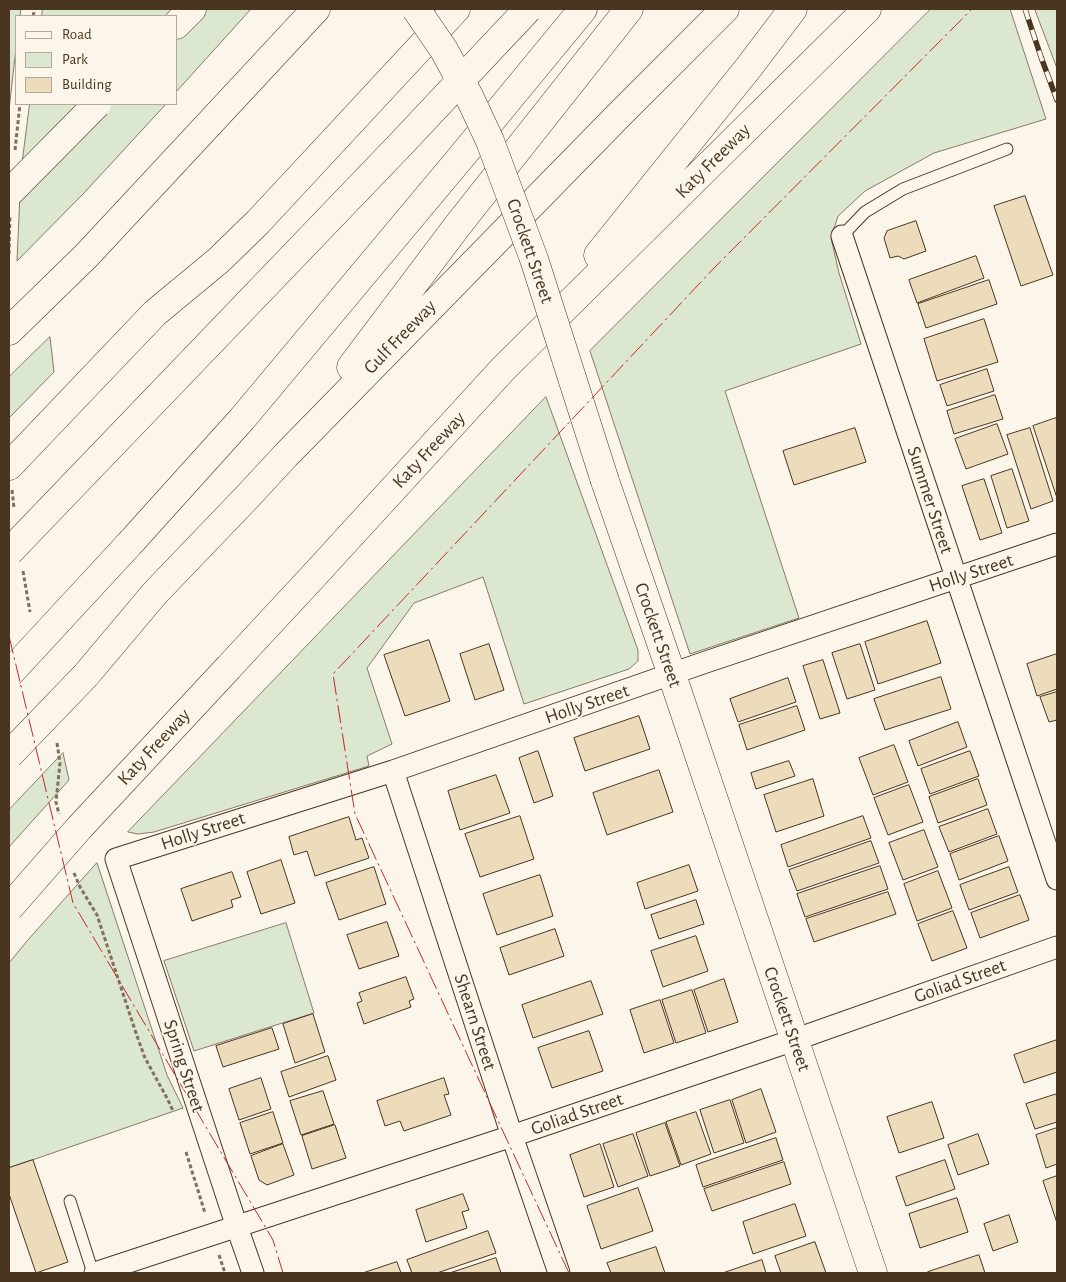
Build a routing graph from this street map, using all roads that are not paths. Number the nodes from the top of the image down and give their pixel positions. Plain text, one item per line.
1 (192, 9) edge
2 (316, 9) edge
3 (416, 9) edge
4 (528, 9) edge
5 (583, 9) edge
6 (629, 9) edge
7 (725, 9) edge
8 (793, 9) edge
9 (867, 9) edge
10 (450, 13) edge
11 (178, 23) edge
12 (97, 105) edge
13 (1007, 149) dead end
14 (9, 193) edge
15 (842, 236) joint
16 (9, 331) edge
17 (503, 369) junction
18 (286, 455) junction
19 (9, 466) edge
20 (1057, 544) edge
21 (9, 552) edge
22 (956, 578) junction
23 (9, 674) edge
24 (672, 674) junction
25 (9, 756) edge
26 (393, 771) junction
27 (116, 859) joint
28 (1057, 879) edge
29 (9, 908) edge
30 (1057, 947) edge
31 (794, 1040) junction
32 (512, 1136) junction
33 (70, 1202) dead end
34 (237, 1227) junction
35 (94, 1273) edge
36 (253, 1273) edge
37 (559, 1273) edge
38 (874, 1273) edge

1 - 11 main road
2 - 16 main road
3 - 24 main road, Crockett Street, bridge
4 - 21 main road, bridge
5 - 23 main road, bridge
6 - 18 main road
7 - 18 main road, Gulf Freeway
8 - 17 main road
9 - 17 main road, Katy Freeway
10 - 19 main road
12 - 14 main road, bridge
13 - 15 lane
15 - 22 street, Summer Street
17 - 29 main road, Katy Freeway, bridge
18 - 25 main road, Gulf Freeway, bridge
20 - 22 street, Holly Street
22 - 24 street, Holly Street
22 - 28 street, Summer Street
24 - 26 street, Holly Street
24 - 31 main road, Crockett Street
26 - 27 street, Holly Street
26 - 32 street, Shearn Street
27 - 34 street, Spring Street
30 - 31 street, Goliad Street
31 - 32 street, Goliad Street
31 - 38 main road, Crockett Street
32 - 34 street, Goliad Street
32 - 37 street, Shearn Street
33 - 35 lane
34 - 35 street, Goliad Street
34 - 36 street, Spring Street

